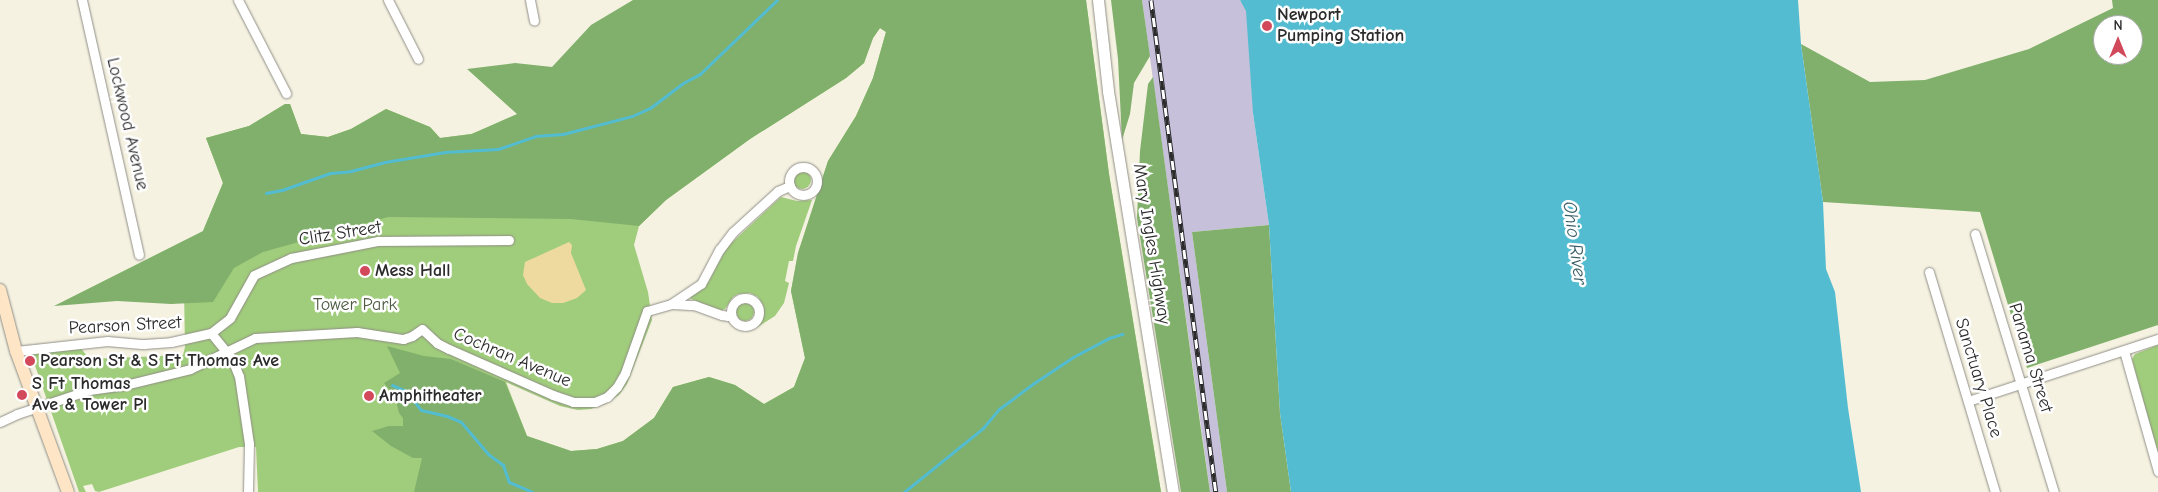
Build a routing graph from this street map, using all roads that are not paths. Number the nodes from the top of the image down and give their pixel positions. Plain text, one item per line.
1 (82, 0) edge
2 (238, 0) edge
3 (388, 0) edge
4 (530, 0) edge
5 (1098, 0) edge
6 (534, 21) dead end
7 (418, 59) dead end
8 (286, 93) dead end
9 (790, 186) dead end
10 (1975, 234) dead end
11 (509, 240) dead end
12 (139, 255) dead end
13 (1929, 272) dead end
14 (0, 290) edge
15 (1, 303) edge
16 (671, 304) junction
17 (731, 313) dead end
18 (210, 334) junction
19 (2158, 339) edge
20 (16, 351) junction
21 (2124, 351) junction
22 (225, 353) junction
23 (2021, 386) junction
24 (1968, 401) junction
25 (38, 408) junction
26 (0, 422) edge
27 (2158, 471) edge
28 (68, 492) edge
29 (248, 492) edge
30 (1173, 492) edge
31 (1995, 492) edge
32 (2054, 492) edge

1 - 12 street, Lockwood Avenue
2 - 8 street
3 - 7 street
4 - 6 street
5 - 30 street, Mary Ingles Highway
9 - 16 street
10 - 23 street, Panama Street
11 - 18 street, Clitz Street
13 - 24 street, Sanctuary Place
14 - 15 main road
15 - 20 main road
16 - 17 street
16 - 22 street, Cochran Avenue
18 - 20 street, Pearson Street
18 - 22 street
19 - 21 street
20 - 25 main road
21 - 23 street
21 - 27 street
22 - 25 street
22 - 29 street
23 - 24 street
23 - 32 street, Panama Street
24 - 31 street, Sanctuary Place
25 - 26 street
25 - 28 main road

